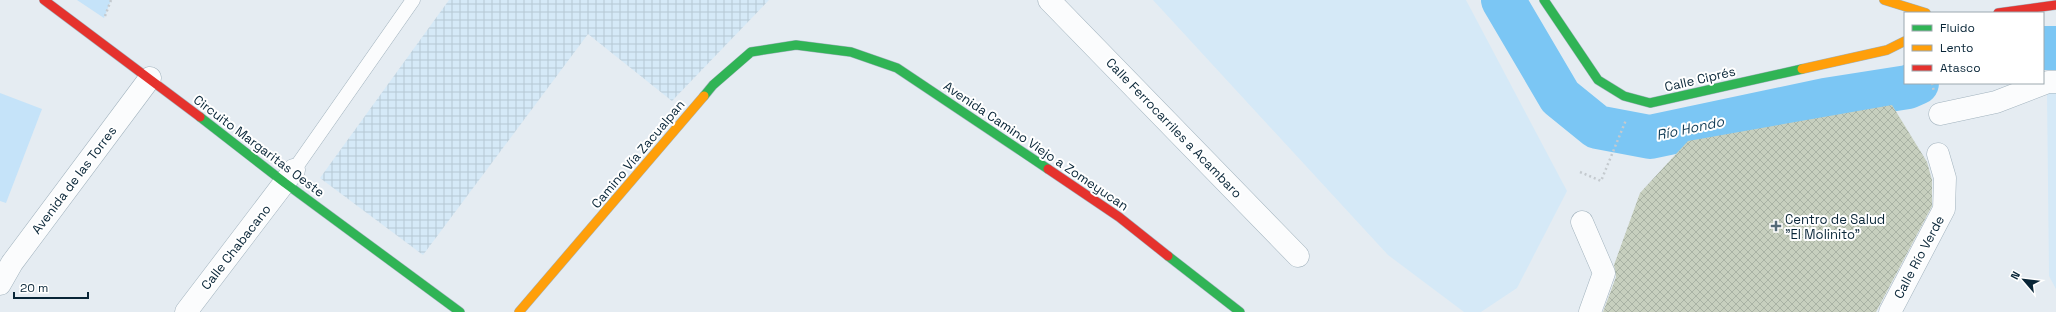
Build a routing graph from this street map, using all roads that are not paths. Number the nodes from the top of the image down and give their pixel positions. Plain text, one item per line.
1 (44, 0) edge
2 (414, 0) edge
3 (1049, 0) edge
4 (1544, 0) edge
5 (1884, 0) edge
6 (2056, 5) edge
7 (1923, 12) edge
8 (2005, 12) edge
9 (1904, 42) edge
10 (796, 46) joint
11 (150, 78) junction
12 (2056, 82) edge
13 (2043, 84) edge
14 (2044, 84) edge
15 (1940, 114) dead end
16 (1938, 154) dead end
17 (290, 177) junction
18 (1582, 222) dead end
19 (1298, 256) dead end
20 (6, 260) edge
21 (0, 284) edge
22 (186, 312) edge
23 (460, 312) edge
24 (519, 312) edge
25 (1240, 312) edge
26 (1590, 312) edge
27 (1890, 312) edge

1 - 11 street, Circuito Margaritas Oeste
2 - 17 lane
3 - 19 street, Calle Ferrocarriles a Acambaro
4 - 9 street, Calle Ciprés
5 - 7 street
6 - 8 street
10 - 24 street, Camino Vía Zacualpan
10 - 25 street, Avenida Camino Viejo a Zomeyucan
11 - 17 street, Circuito Margaritas Oeste
11 - 20 street, Avenida de las Torres
12 - 14 street
13 - 15 street
16 - 27 street, Calle Río Verde
17 - 22 street, Calle Chabacano
17 - 23 street, Circuito Margaritas Oeste
18 - 26 street
20 - 21 street, Avenida de las Torres

